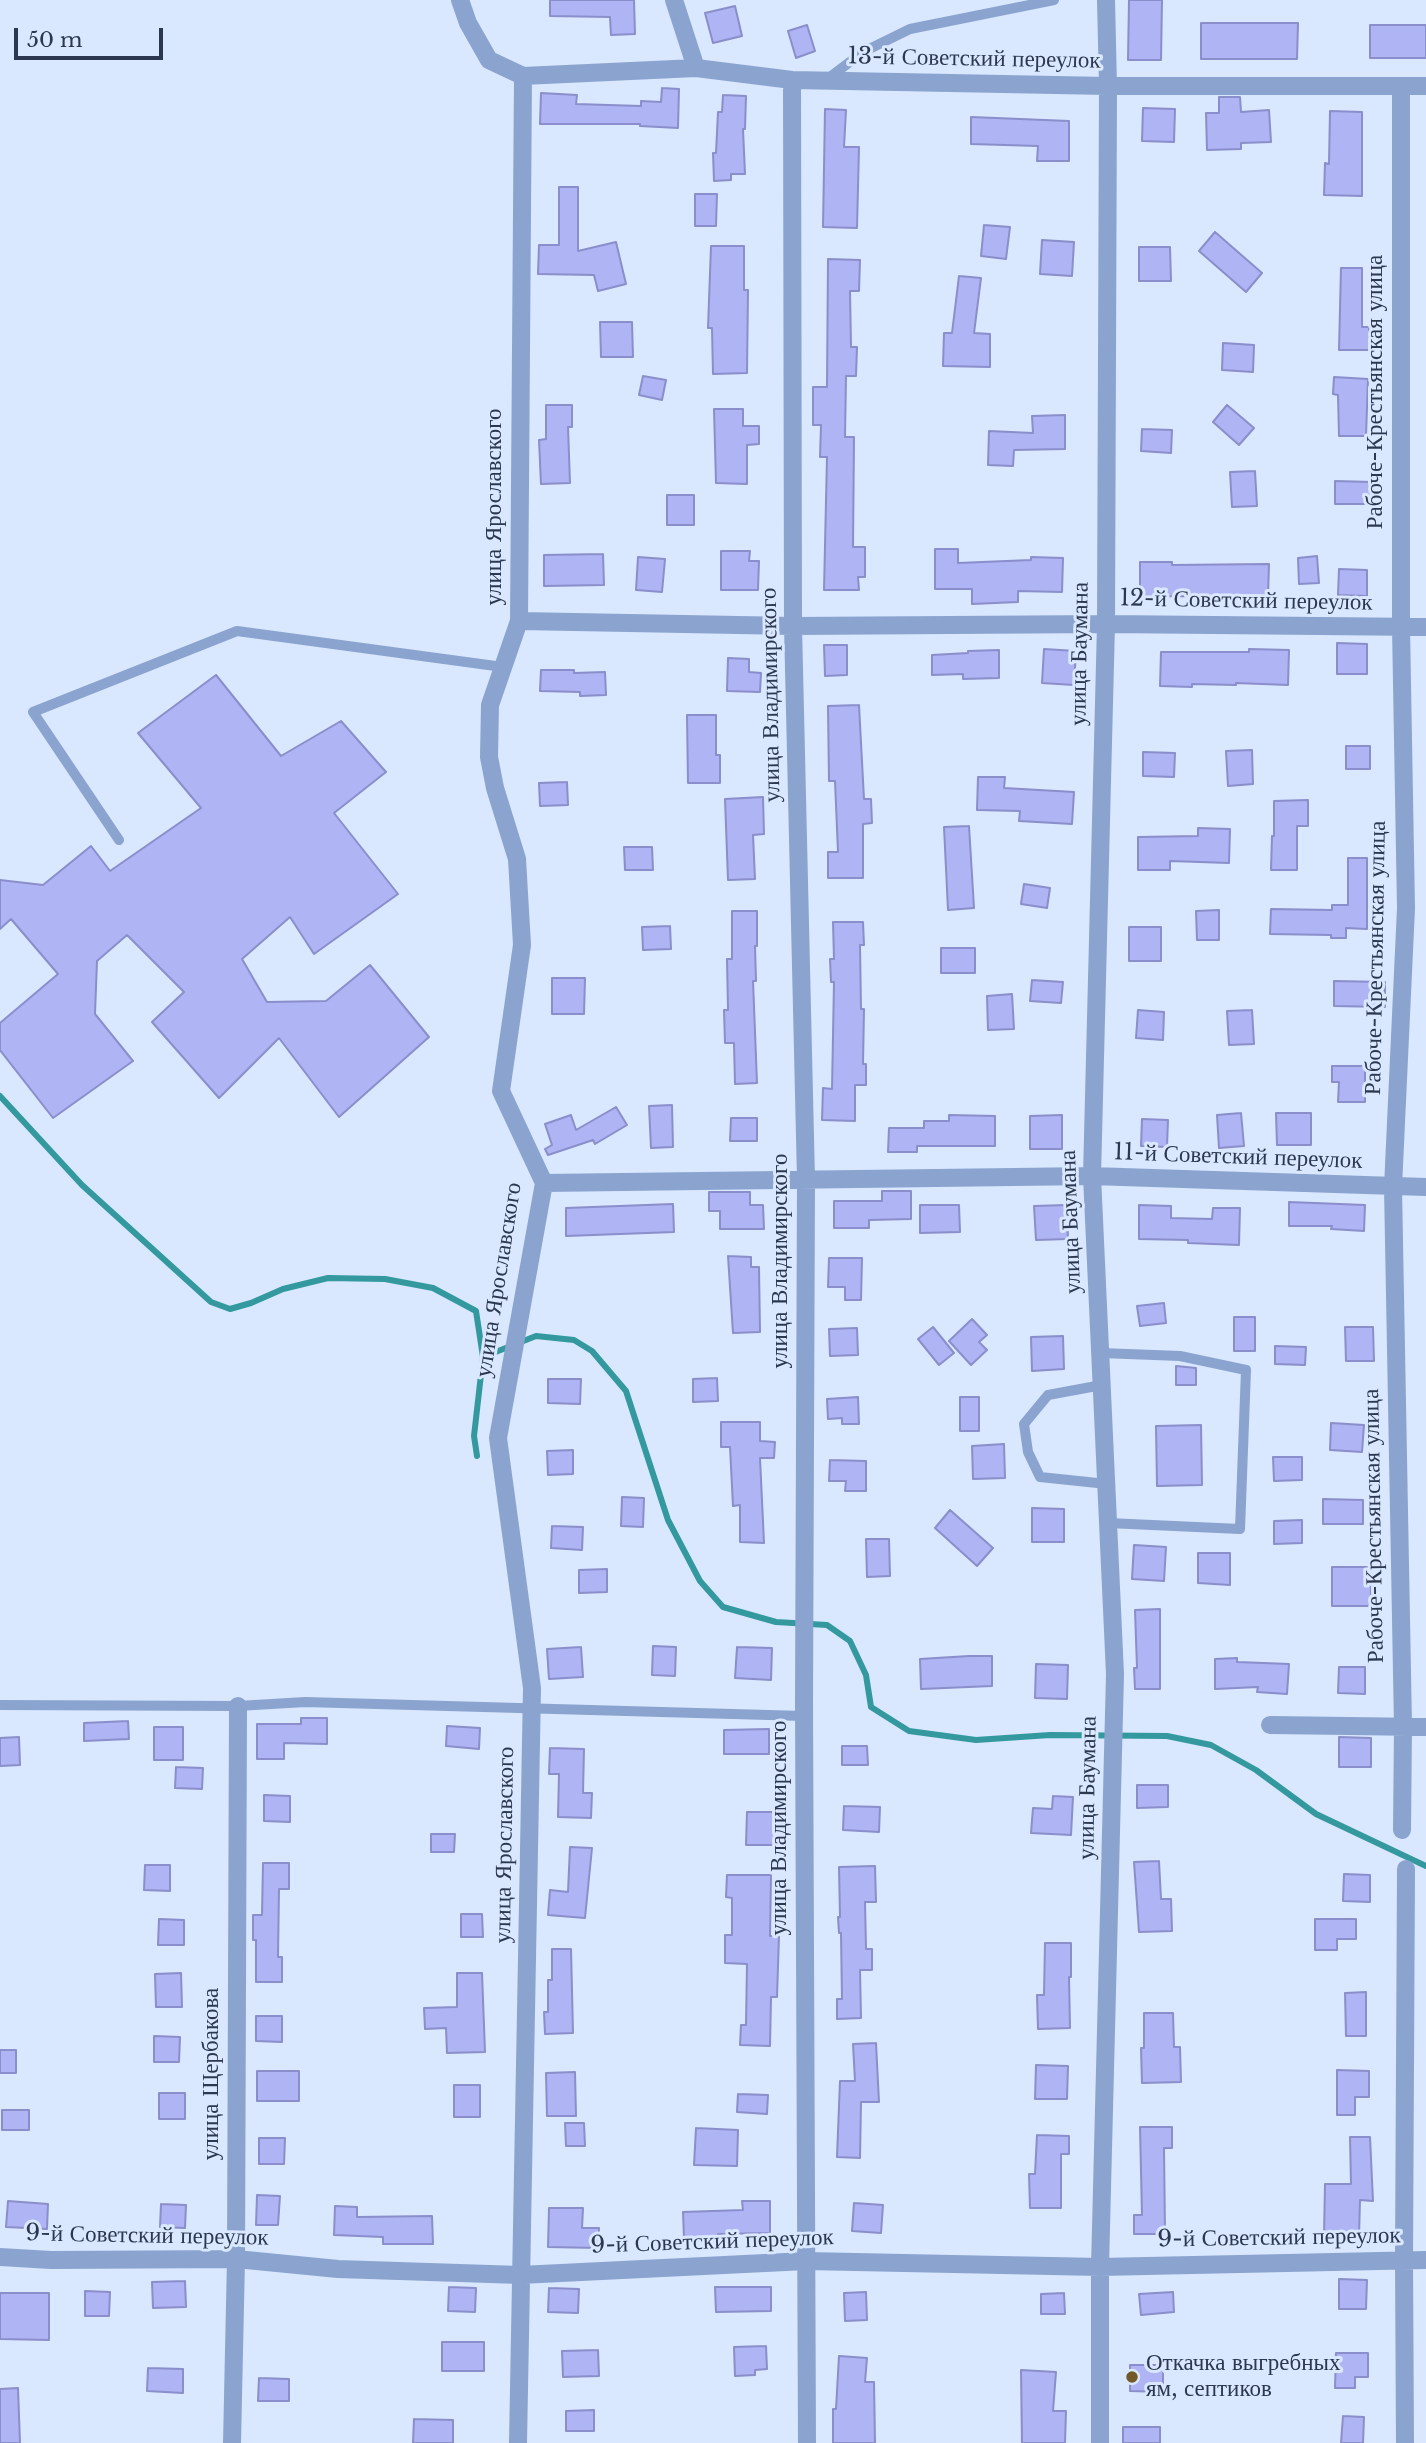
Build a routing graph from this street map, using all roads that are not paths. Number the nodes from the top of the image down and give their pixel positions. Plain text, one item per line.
1 (460, 0) edge
2 (674, 0) edge
3 (1054, 0) edge
4 (1106, 0) edge
5 (696, 68) junction
6 (523, 76) junction
7 (792, 79) junction
8 (826, 80) junction
9 (1108, 86) junction
10 (1401, 86) junction
11 (1426, 86) edge
12 (519, 621) junction
13 (1106, 624) junction
14 (793, 626) junction
15 (1401, 627) junction
16 (1426, 627) edge
17 (503, 667) junction
18 (119, 840) dead end
19 (1093, 1176) junction
20 (806, 1179) junction
21 (544, 1183) junction
22 (1393, 1187) junction
23 (1426, 1187) edge
24 (1101, 1353) junction
25 (1102, 1385) junction
26 (1107, 1484) junction
27 (1108, 1523) junction
28 (0, 1705) edge
29 (238, 1706) junction
30 (532, 1707) junction
31 (804, 1716) junction
32 (1270, 1725) dead end
33 (1403, 1726) junction
34 (1426, 1727) edge
35 (1402, 1830) dead end
36 (1406, 1869) dead end
37 (0, 2256) edge
38 (236, 2259) junction
39 (1404, 2260) junction
40 (1426, 2260) edge
41 (806, 2261) junction
42 (1100, 2267) junction
43 (520, 2275) junction
44 (232, 2443) edge
45 (518, 2443) edge
46 (807, 2443) edge
47 (1100, 2443) edge
48 (1405, 2443) edge

1 - 6 street
2 - 5 street
3 - 8 lane
4 - 9 street, улица Баумана
5 - 6 street, 13-й Советский переулок
5 - 7 street, 13-й Советский переулок
6 - 12 street, улица Ярославского
7 - 8 street, 13-й Советский переулок
7 - 14 street, улица Владимирского
8 - 9 street, 13-й Советский переулок
9 - 10 street, 13-й Советский переулок
9 - 13 street, улица Баумана
10 - 11 street, 13-й Советский переулок
10 - 15 street, Рабоче-Крестьянская улица
12 - 14 street, 12-й Советский переулок
12 - 17 street, улица Ярославского
13 - 14 street, 12-й Советский переулок
13 - 15 street, 12-й Советский переулок
13 - 19 street, улица Баумана
14 - 20 street, улица Владимирского
15 - 16 street, 12-й Советский переулок
15 - 22 street, Рабоче-Крестьянская улица
17 - 18 lane
17 - 21 street, улица Ярославского
19 - 20 street, 11-й Советский переулок
19 - 22 street, 11-й Советский переулок
19 - 24 street, улица Баумана
20 - 21 street, 11-й Советский переулок
20 - 31 street, улица Владимирского
21 - 30 street, улица Ярославского
22 - 23 street, 11-й Советский переулок
22 - 33 street, Рабоче-Крестьянская улица
24 - 25 street, улица Баумана
24 - 27 lane
25 - 26 street, улица Баумана
25 - 26 lane
26 - 27 street, улица Баумана
27 - 42 street, улица Баумана
28 - 29 lane
29 - 30 lane
29 - 38 street, улица Щербакова
30 - 31 lane
30 - 43 street, улица Ярославского
31 - 41 street, улица Владимирского
32 - 33 street
33 - 34 street
33 - 35 street, Рабоче-Крестьянская улица
36 - 39 street
37 - 38 street, 9-й Советский переулок
38 - 43 street, 9-й Советский переулок
38 - 44 street, улица Щербакова
39 - 40 street, 9-й Советский переулок
39 - 42 street, 9-й Советский переулок
39 - 48 street
41 - 42 street, 9-й Советский переулок
41 - 43 street, 9-й Советский переулок
41 - 46 street, улица Владимирского
42 - 47 street, улица Баумана
43 - 45 street, улица Ярославского

